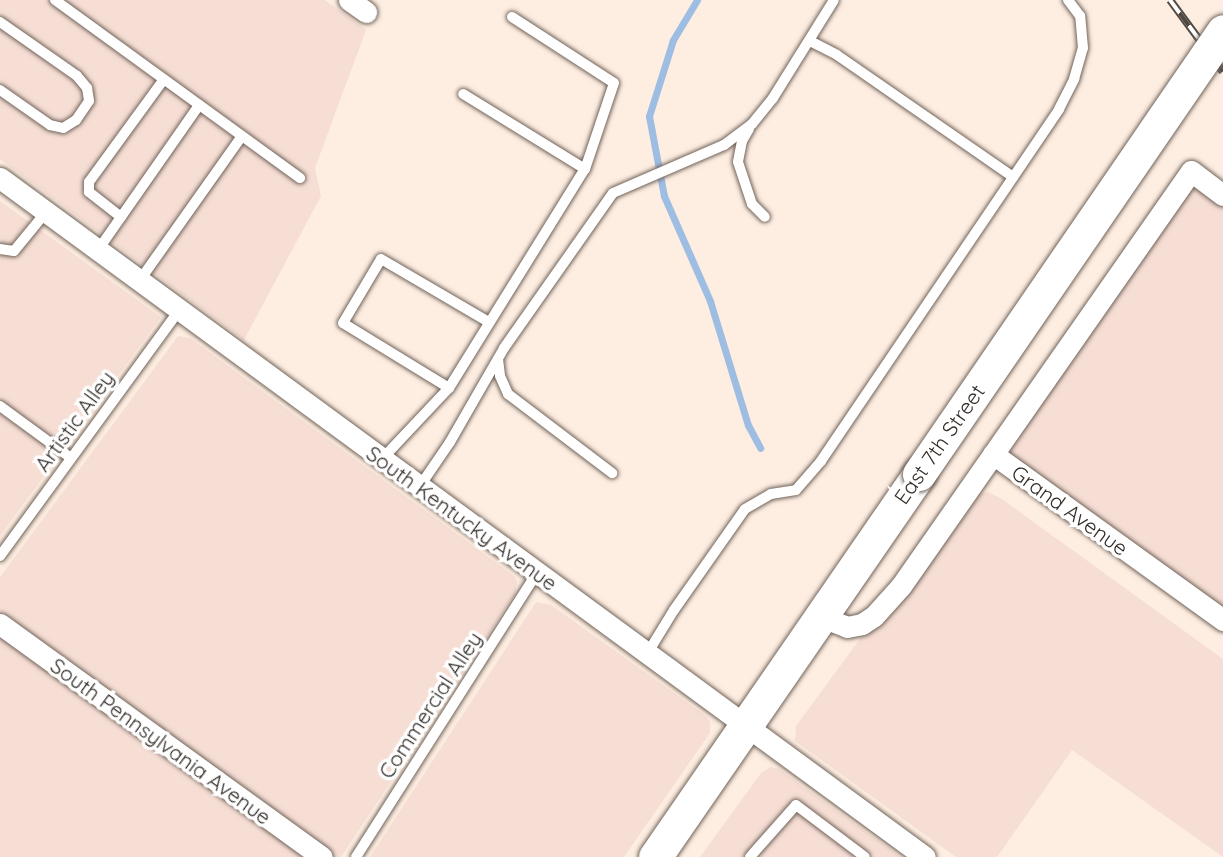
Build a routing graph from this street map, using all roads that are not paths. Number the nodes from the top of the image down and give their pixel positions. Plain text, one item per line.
1 (55, 0) edge
2 (834, 0) edge
3 (1068, 0) edge
4 (512, 17) dead end
5 (0, 22) edge
6 (1223, 31) edge
7 (810, 41) junction
8 (164, 79) junction
9 (0, 90) edge
10 (463, 94) dead end
11 (199, 104) junction
12 (752, 124) junction
13 (242, 136) junction
14 (585, 169) junction
15 (1013, 177) junction
16 (0, 178) edge
17 (300, 178) dead end
18 (1223, 194) edge
19 (46, 212) junction
20 (765, 217) dead end
21 (121, 218) junction
22 (0, 249) edge
23 (99, 250) junction
24 (140, 280) junction
25 (180, 309) junction
26 (489, 322) junction
27 (498, 359) junction
28 (449, 388) junction
29 (0, 406) edge
30 (993, 454) junction
31 (71, 458) junction
32 (382, 459) junction
33 (612, 473) dead end
34 (420, 486) junction
35 (0, 556) edge
36 (537, 573) junction
37 (819, 616) junction
38 (1223, 620) edge
39 (0, 624) edge
40 (647, 654) junction
41 (745, 726) junction
42 (920, 856) edge
43 (322, 857) edge
44 (356, 857) edge
45 (656, 857) edge
46 (750, 857) edge
47 (865, 857) edge

1 - 8 lane
2 - 7 lane
3 - 15 lane
4 - 14 lane
5 - 9 lane
6 - 37 main road, East 7th Street, bridge
7 - 12 lane
7 - 15 lane
8 - 11 lane
8 - 21 lane
10 - 14 lane
11 - 13 lane
11 - 21 lane
12 - 20 lane
12 - 27 lane
13 - 17 lane
13 - 24 lane
14 - 26 lane
15 - 40 lane
16 - 19 street, South Kentucky Avenue
18 - 30 street
19 - 22 lane
19 - 23 street, South Kentucky Avenue
21 - 23 lane
23 - 24 street, South Kentucky Avenue
24 - 25 street, South Kentucky Avenue
25 - 31 lane, Artistic Alley
25 - 32 street, South Kentucky Avenue
26 - 28 lane
26 - 28 lane
27 - 33 lane
27 - 34 lane
28 - 32 lane
29 - 31 lane
30 - 37 street, Grand Avenue
30 - 38 street, Grand Avenue
31 - 35 lane, Artistic Alley
32 - 34 street, South Kentucky Avenue
34 - 36 street, South Kentucky Avenue
36 - 40 street, South Kentucky Avenue
36 - 44 lane, Commercial Alley
37 - 41 main road, East 7th Street
39 - 43 street, South Pennsylvania Avenue
40 - 41 street, South Kentucky Avenue
41 - 42 street, South Kentucky Avenue
41 - 45 main road, East 7th Street
46 - 47 lane

